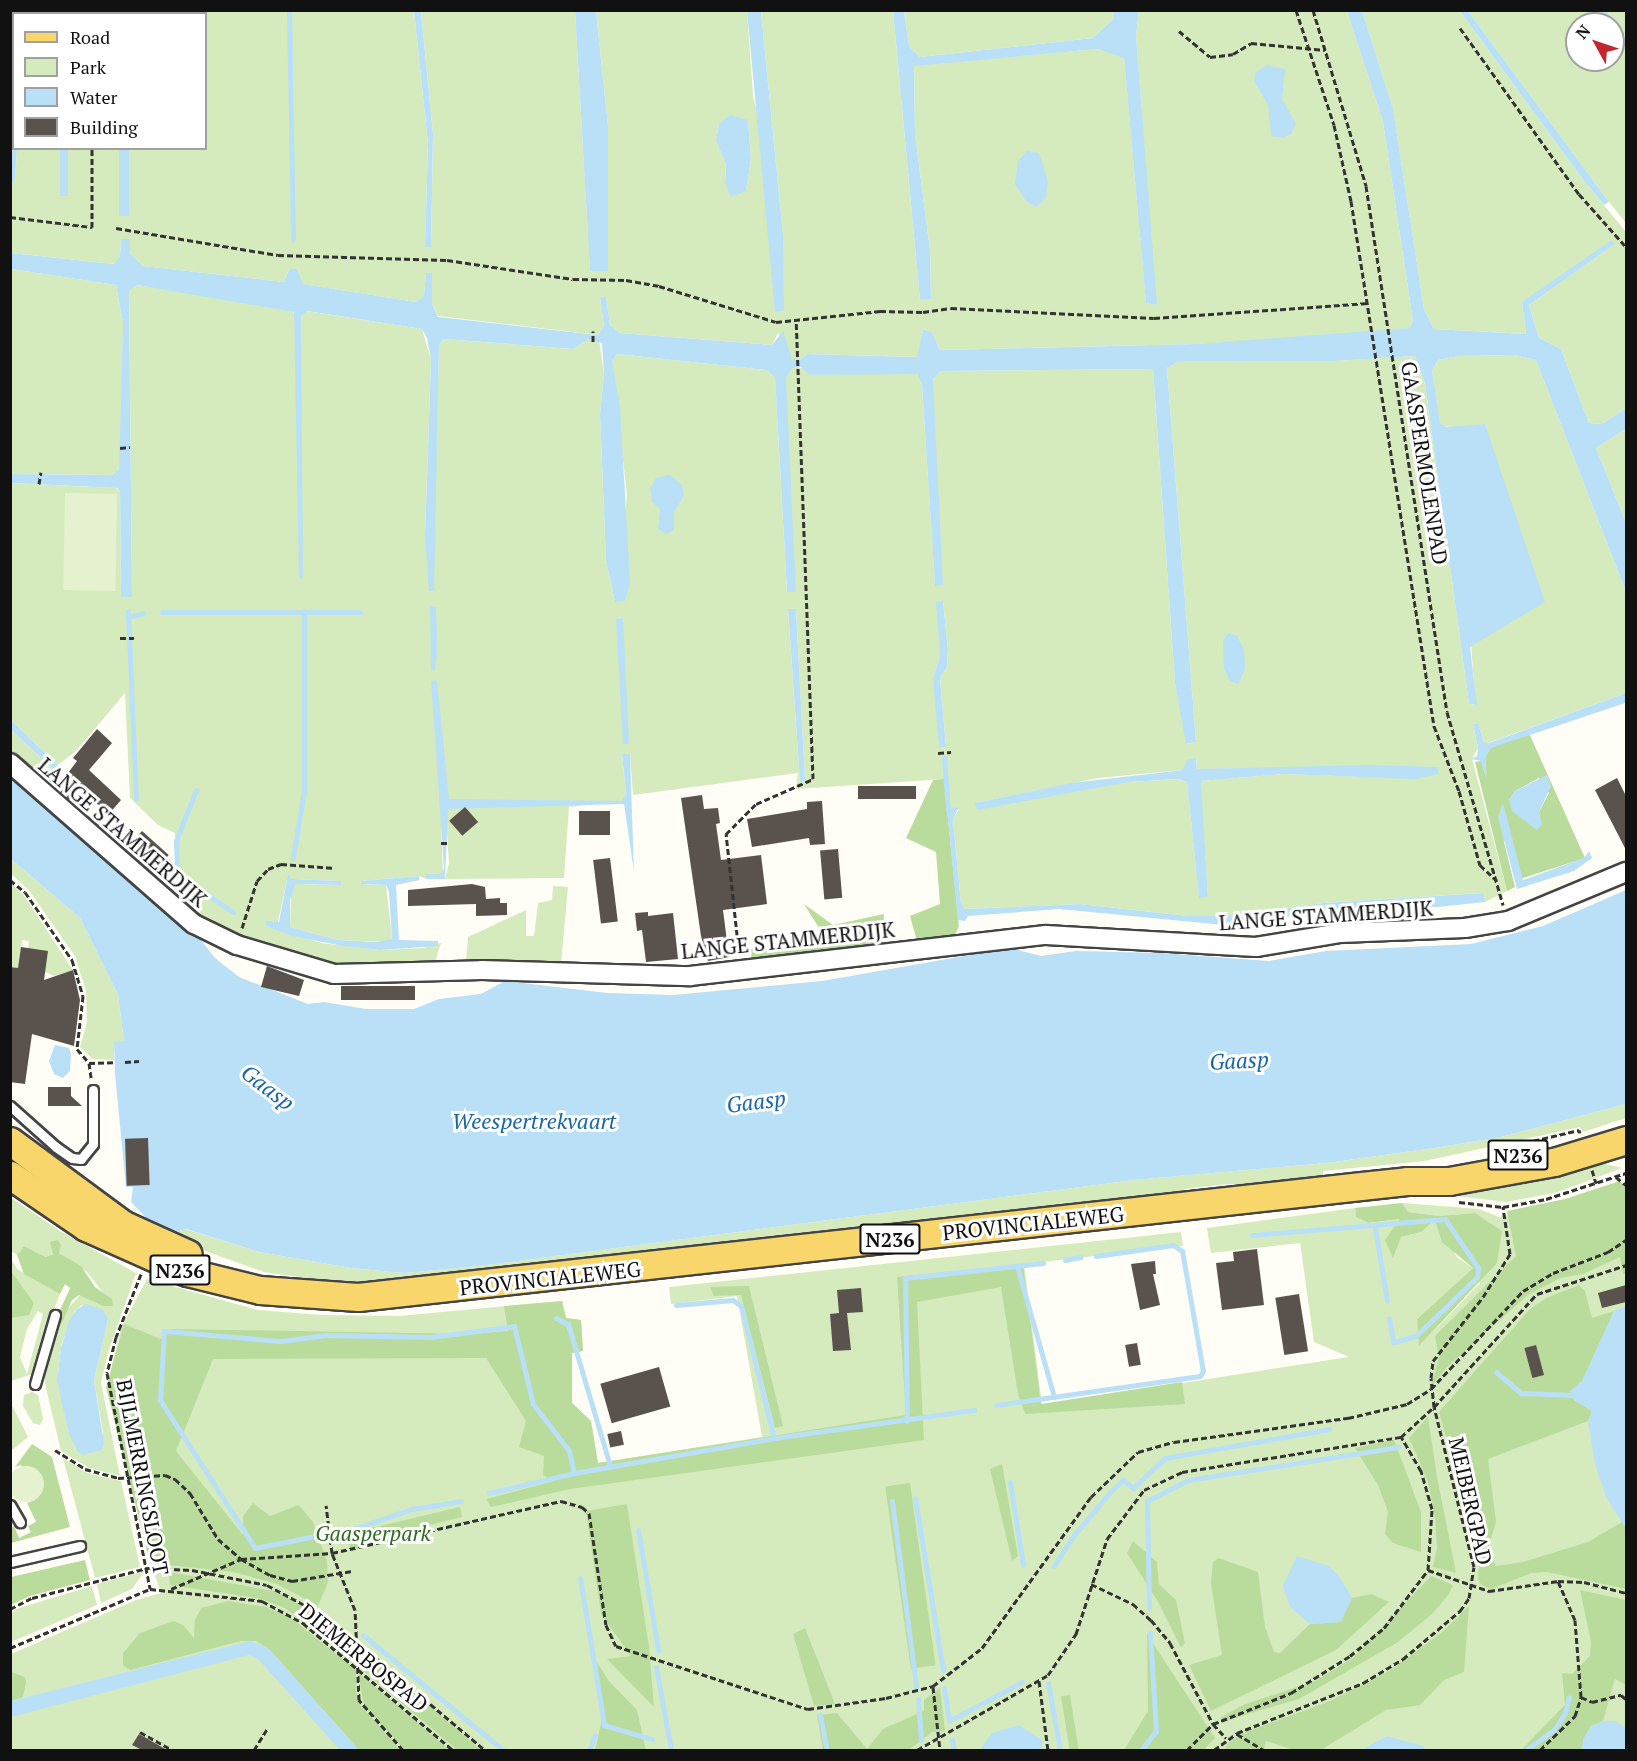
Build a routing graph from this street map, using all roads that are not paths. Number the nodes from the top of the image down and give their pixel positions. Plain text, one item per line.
1 (10, 763) edge
2 (1626, 872) edge
3 (93, 1090) road end
4 (10, 1106) edge
5 (1626, 1124) edge
6 (1626, 1140) edge
7 (10, 1141) edge
8 (10, 1175) edge
9 (1407, 1181) junction
10 (372, 1293) junction
11 (55, 1315) dead end
12 (35, 1384) dead end
13 (10, 1505) edge
14 (20, 1522) dead end
15 (81, 1546) dead end
16 (10, 1562) edge

1 - 2 street, LANGE STAMMERDIJK
3 - 4 lane
5 - 9 main road, PROVINCIALEWEG / N236
6 - 9 main road, PROVINCIALEWEG / N236
7 - 10 main road, PROVINCIALEWEG / N236
8 - 10 main road, PROVINCIALEWEG / N236
9 - 10 main road, PROVINCIALEWEG / N236
11 - 12 lane
13 - 14 lane
15 - 16 lane

